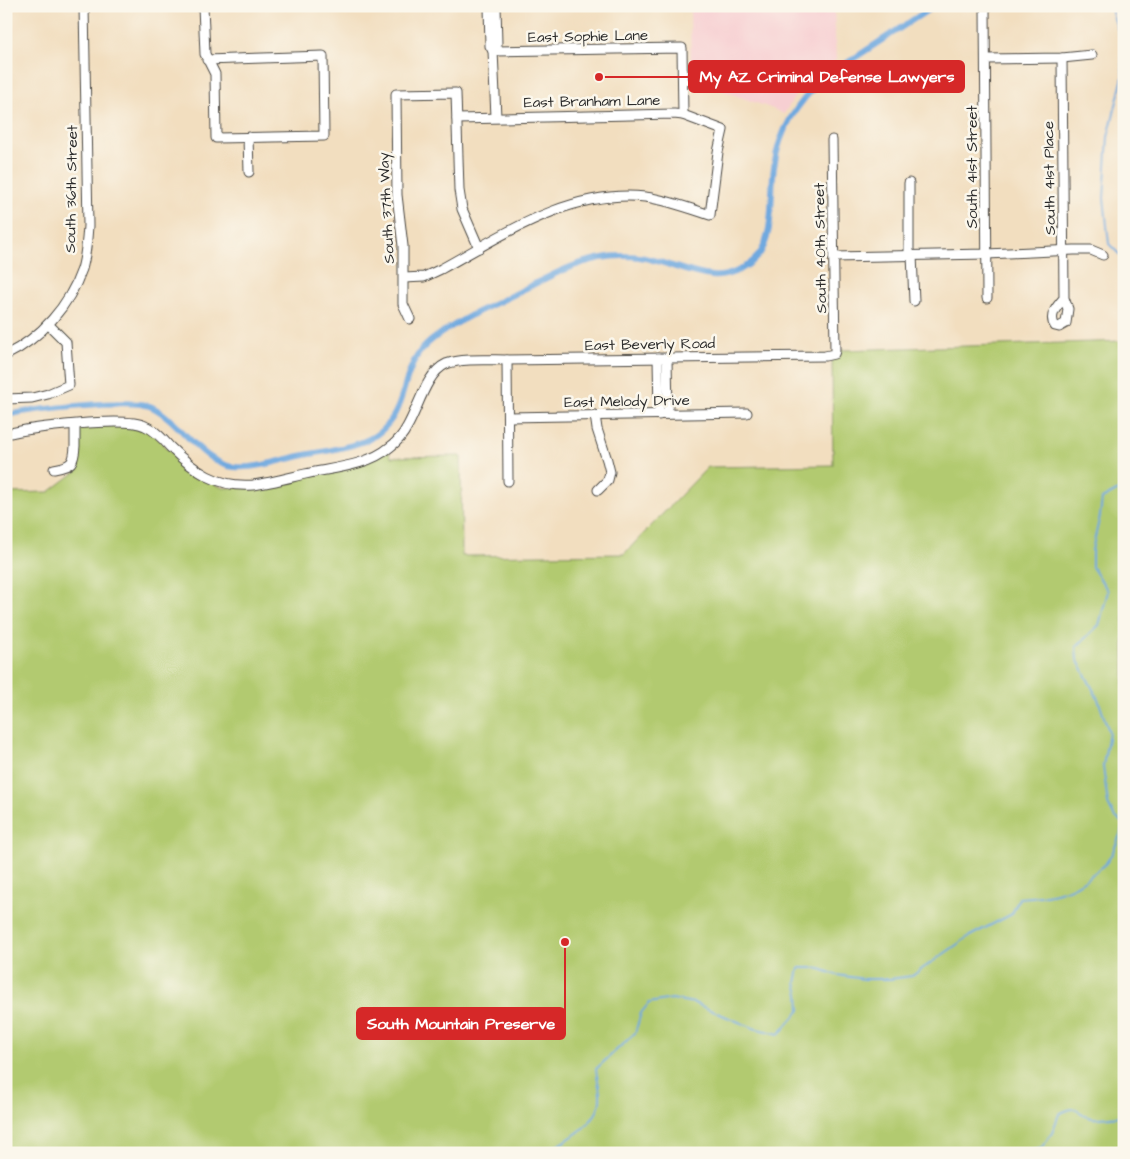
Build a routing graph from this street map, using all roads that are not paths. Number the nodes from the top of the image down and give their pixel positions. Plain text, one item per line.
1 (84, 6) edge
2 (203, 6) edge
3 (489, 6) edge
4 (496, 6) edge
5 (985, 6) edge
6 (493, 26) junction
7 (494, 51) junction
8 (1092, 55) dead end
9 (1062, 58) junction
10 (986, 59) junction
11 (207, 60) junction
12 (683, 116) junction
13 (496, 117) junction
14 (457, 119) junction
15 (248, 137) junction
16 (832, 140) dead end
17 (249, 172) dead end
18 (909, 183) dead end
19 (479, 248) junction
20 (1064, 251) junction
21 (986, 254) junction
22 (911, 255) junction
23 (1103, 255) dead end
24 (834, 257) junction
25 (404, 278) junction
26 (987, 298) dead end
27 (1064, 298) dead end
28 (914, 301) dead end
29 (410, 319) dead end
30 (49, 324) junction
31 (834, 354) joint
32 (6, 355) edge
33 (662, 358) junction
34 (506, 360) junction
35 (6, 399) edge
36 (747, 413) dead end
37 (664, 414) junction
38 (595, 415) junction
39 (508, 417) junction
40 (75, 425) junction
41 (6, 434) edge
42 (54, 469) dead end
43 (508, 481) dead end
44 (598, 490) dead end

1 - 30 street, South 36th Street
2 - 11 street
3 - 6 street
4 - 6 street
5 - 10 street, South 41st Street
6 - 7 street
7 - 12 street, East Sophie Lane
7 - 13 street
8 - 9 street
9 - 10 street
9 - 20 street, South 41st Place
10 - 21 street, South 41st Street
11 - 15 street
11 - 15 street
12 - 13 street, East Branham Lane
12 - 19 street, East Branham Lane
13 - 14 street, East Branham Lane
14 - 19 street
14 - 25 street, South 37th Way
15 - 17 street
16 - 24 street, South 40th Street
18 - 22 street
19 - 25 street
20 - 21 street
20 - 23 street
20 - 27 street, South 41st Place
21 - 22 street
21 - 26 street, South 41st Street
22 - 24 street
22 - 28 street
24 - 31 street, South 40th Street
25 - 29 street, South 37th Way
30 - 32 street
30 - 35 street
31 - 33 street, East Beverly Road
33 - 34 street, East Beverly Road
33 - 37 street
34 - 39 street
34 - 40 street, East Beverly Road
36 - 37 street, East Melody Drive
37 - 38 street, East Melody Drive
38 - 39 street, East Melody Drive
38 - 44 street
39 - 43 street
40 - 41 street, East Beverly Road
40 - 42 street

